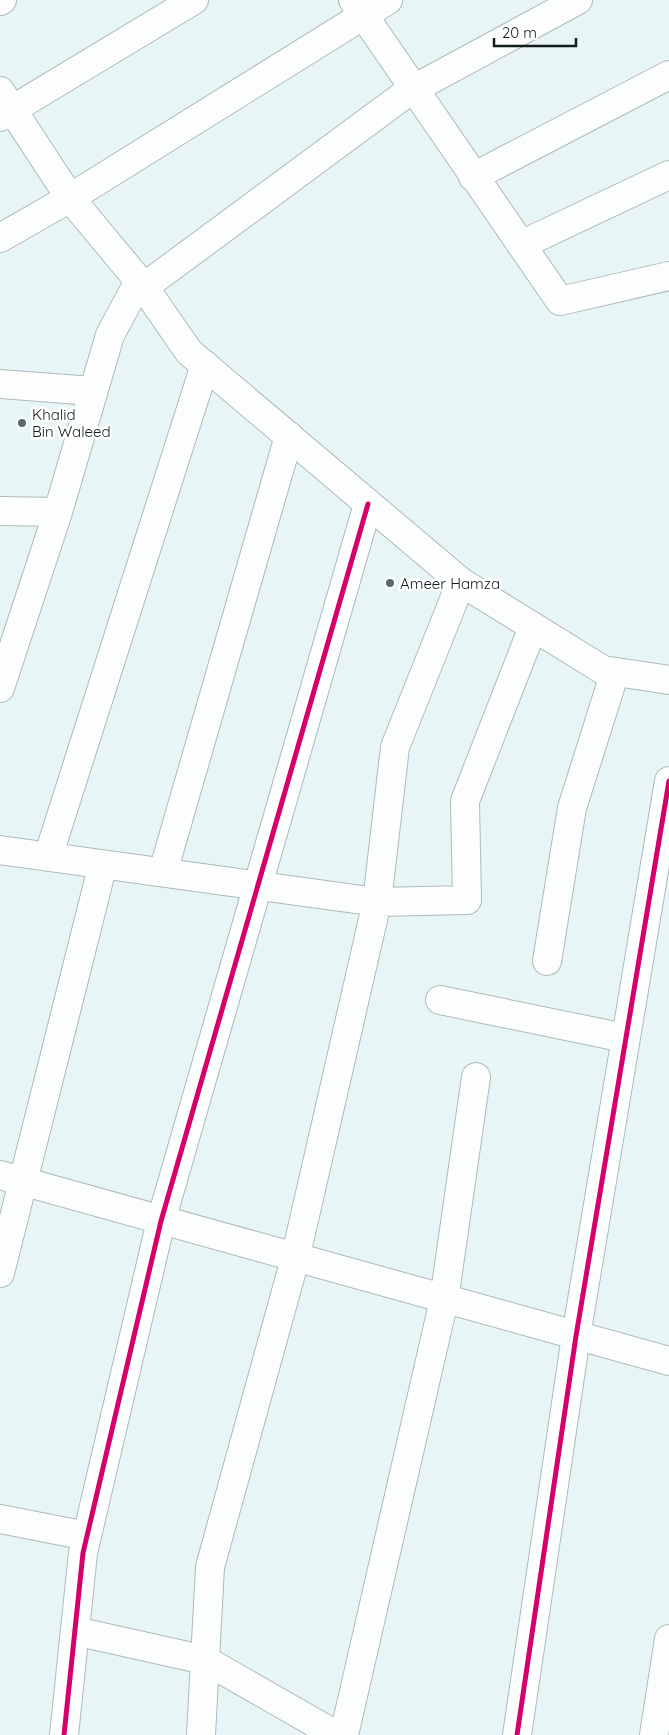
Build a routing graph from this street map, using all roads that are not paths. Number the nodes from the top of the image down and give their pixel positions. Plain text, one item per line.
1 (194, 0) edge
2 (388, 0) edge
3 (578, 0) edge
4 (358, 8) edge
5 (669, 75) edge
6 (413, 89) junction
7 (4, 106) edge
8 (669, 176) edge
9 (474, 177) junction
10 (70, 198) junction
11 (0, 238) edge
12 (521, 245) junction
13 (669, 276) edge
14 (141, 285) junction
15 (205, 365) junction
16 (0, 384) edge
17 (92, 391) junction
18 (289, 436) junction
19 (368, 504) junction
20 (0, 511) edge
21 (58, 512) junction
22 (461, 582) junction
23 (534, 627) junction
24 (615, 672) junction
25 (669, 680) edge
26 (0, 688) edge
27 (669, 781) edge
28 (0, 850) edge
29 (48, 857) junction
30 (103, 864) junction
31 (163, 872) junction
32 (258, 885) junction
33 (377, 902) junction
34 (547, 960) dead end
35 (440, 1000) dead end
36 (625, 1038) junction
37 (476, 1077) dead end
38 (12, 1178) edge
39 (161, 1221) junction
40 (295, 1258) junction
41 (0, 1274) edge
42 (444, 1300) junction
43 (576, 1336) junction
44 (669, 1361) edge
45 (0, 1519) edge
46 (87, 1536) junction
47 (75, 1631) junction
48 (669, 1639) edge
49 (205, 1660) junction
50 (64, 1735) edge
51 (201, 1735) edge
52 (336, 1735) edge
53 (344, 1735) edge
54 (517, 1735) edge
55 (654, 1735) edge

1 - 7 street
2 - 4 street
3 - 6 street
4 - 6 street
4 - 10 street
5 - 9 street
6 - 9 street
6 - 14 street
7 - 10 street
8 - 12 street
9 - 12 street
10 - 11 street
10 - 14 street
12 - 13 street
14 - 15 street
14 - 17 street
15 - 18 street
15 - 29 street
16 - 17 street
17 - 21 street
18 - 19 street
18 - 31 street
19 - 22 street
19 - 32 street
20 - 21 street
21 - 26 street
22 - 23 street
22 - 33 street
23 - 24 street
23 - 33 street
24 - 25 street
24 - 34 street
27 - 36 street
28 - 29 street
29 - 30 street
30 - 31 street
30 - 38 street
31 - 32 street
32 - 33 street
32 - 39 street
33 - 40 street
35 - 36 street
36 - 43 street
37 - 42 street
38 - 39 street
38 - 41 street
39 - 40 street
39 - 46 street
40 - 42 street
40 - 49 street
42 - 43 street
42 - 53 street
43 - 44 street
43 - 54 street
45 - 46 street
46 - 47 street
47 - 49 street
47 - 50 street
48 - 55 street
49 - 51 street
49 - 52 street

